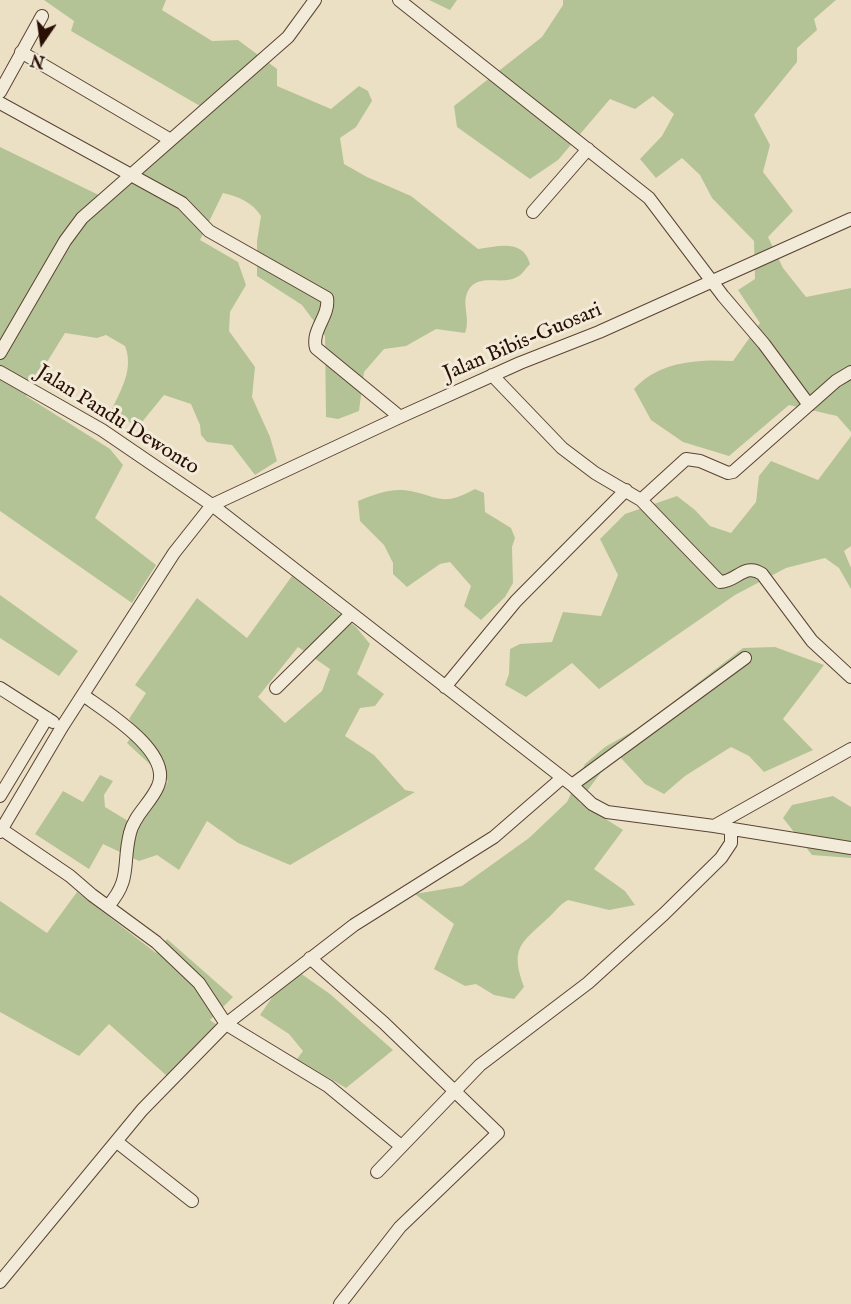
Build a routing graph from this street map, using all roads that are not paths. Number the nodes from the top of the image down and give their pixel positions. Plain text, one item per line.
1 (315, 0) edge
2 (399, 0) edge
3 (42, 16) dead end
4 (21, 52) junction
5 (0, 92) edge
6 (0, 103) edge
7 (169, 139) junction
8 (588, 149) junction
9 (129, 176) junction
10 (534, 212) dead end
11 (851, 219) edge
12 (712, 281) junction
13 (0, 353) edge
14 (0, 372) edge
15 (851, 372) edge
16 (492, 375) junction
17 (809, 405) junction
18 (400, 417) junction
19 (626, 490) junction
20 (642, 500) junction
21 (212, 505) junction
22 (351, 614) junction
23 (745, 658) dead end
24 (851, 677) edge
25 (445, 687) junction
26 (0, 688) edge
27 (276, 688) dead end
28 (83, 695) junction
29 (47, 718) junction
30 (62, 727) junction
31 (851, 749) edge
32 (562, 778) junction
33 (572, 786) junction
34 (0, 795) edge
35 (714, 826) junction
36 (731, 829) junction
37 (1, 831) edge
38 (851, 848) edge
39 (108, 906) junction
40 (310, 958) junction
41 (226, 1023) junction
42 (454, 1090) junction
43 (117, 1142) junction
44 (401, 1146) junction
45 (377, 1172) dead end
46 (192, 1201) dead end
47 (0, 1282) edge
48 (340, 1304) edge

1 - 7 street
2 - 8 street
3 - 4 street
4 - 5 street
4 - 7 street
6 - 9 street
7 - 9 street
8 - 10 street
8 - 12 street
9 - 13 street
9 - 18 street
11 - 12 street, Jalan Bibis-Guosari
12 - 16 street, Jalan Bibis-Guosari
12 - 17 street
14 - 21 street, Jalan Pandu Dewonto
15 - 17 street
16 - 18 street, Jalan Bibis-Guosari
16 - 19 street
17 - 20 street
18 - 21 street, Jalan Bibis-Guosari
19 - 20 street
19 - 25 street
20 - 24 street
21 - 22 street, Jalan Pandu Dewonto
21 - 28 street
22 - 25 street, Jalan Pandu Dewonto
22 - 27 street
23 - 33 street
25 - 32 street, Jalan Pandu Dewonto
26 - 29 street
28 - 30 street
28 - 39 street
29 - 30 street
29 - 34 street
30 - 37 street
31 - 35 street
32 - 33 street, Jalan Pandu Dewonto
32 - 40 street
33 - 35 street, Jalan Pandu Dewonto
35 - 36 street, Jalan Pandu Dewonto
36 - 38 street, Jalan Pandu Dewonto
36 - 42 street
37 - 39 street
39 - 41 street
40 - 41 street
40 - 42 street
41 - 43 street
41 - 44 street
42 - 44 street
42 - 48 street
43 - 46 street
43 - 47 street
44 - 45 street

